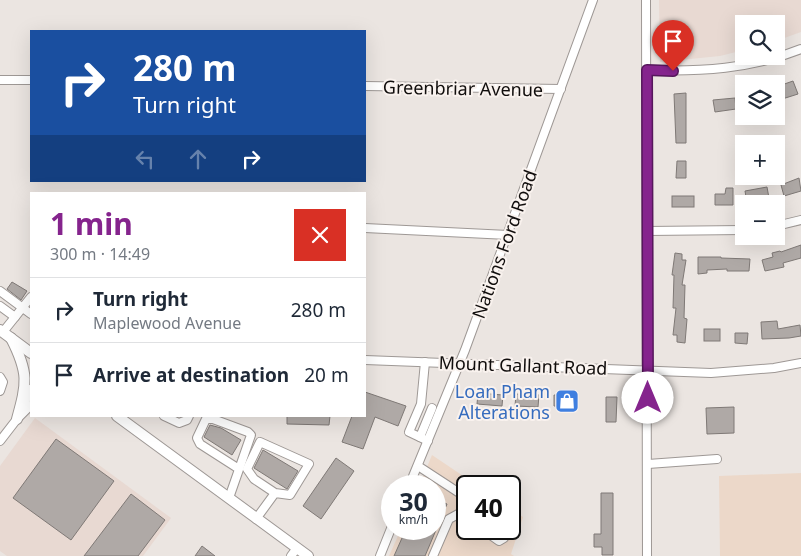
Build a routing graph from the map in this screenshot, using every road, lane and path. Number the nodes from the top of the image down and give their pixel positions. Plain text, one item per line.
1 (593, 0) edge
2 (646, 0) edge
3 (801, 49) edge
4 (647, 70) junction
5 (0, 80) edge
6 (30, 80) edge
7 (366, 86) edge
8 (561, 89) junction
9 (801, 220) edge
10 (785, 224) edge
11 (366, 228) edge
12 (735, 230) edge
13 (647, 231) junction
14 (508, 234) junction
15 (0, 291) edge
16 (30, 298) edge
17 (0, 306) edge
18 (22, 308) junction
19 (30, 313) edge
20 (16, 317) junction
21 (5, 334) edge
22 (30, 352) edge
23 (366, 360) edge
24 (425, 362) junction
25 (460, 363) junction
26 (801, 363) edge
27 (648, 370) junction
28 (0, 377) edge
29 (0, 391) edge
30 (30, 391) edge
31 (420, 404) junction
32 (30, 406) edge
33 (436, 410) junction
34 (166, 417) edge
35 (188, 417) edge
36 (16, 419) junction
37 (130, 420) edge
38 (424, 439) junction
39 (0, 441) edge
40 (717, 460) dead end
41 (648, 464) junction
42 (418, 466) junction
43 (242, 468) junction
44 (414, 475) edge
45 (456, 491) edge
46 (275, 493) junction
47 (229, 498) junction
48 (456, 515) edge
49 (256, 518) junction
50 (386, 540) edge
51 (294, 552) edge
52 (308, 556) edge
53 (380, 556) edge
54 (433, 556) edge
55 (647, 556) edge

1 - 8 street, Nations Ford Road
2 - 4 street
3 - 4 street
4 - 13 street
5 - 6 street
7 - 8 street, Greenbriar Avenue
8 - 14 street, Nations Ford Road
9 - 10 street
11 - 14 street
12 - 13 street
13 - 27 street
14 - 25 street, Nations Ford Road
15 - 18 street
16 - 18 street
17 - 20 street
18 - 19 street
18 - 20 street
20 - 21 street
21 - 22 main road
21 - 36 main road
23 - 24 street, Mount Gallant Road
24 - 25 street, Mount Gallant Road
24 - 31 street
25 - 27 street, Mount Gallant Road
25 - 33 street, Nations Ford Road
26 - 27 street, Mount Gallant Road
27 - 41 street
28 - 29 street
30 - 36 street
31 - 33 street
31 - 38 street
32 - 36 street
33 - 38 street, Nations Ford Road
34 - 35 street
36 - 39 street
37 - 47 main road
38 - 42 street, Nations Ford Road
40 - 41 street
41 - 55 street
42 - 44 street, Nations Ford Road
42 - 45 street
43 - 43 street
43 - 46 street
43 - 46 street
43 - 47 street
46 - 49 street
47 - 49 main road
48 - 54 street
49 - 51 main road
50 - 53 street
51 - 52 main road

